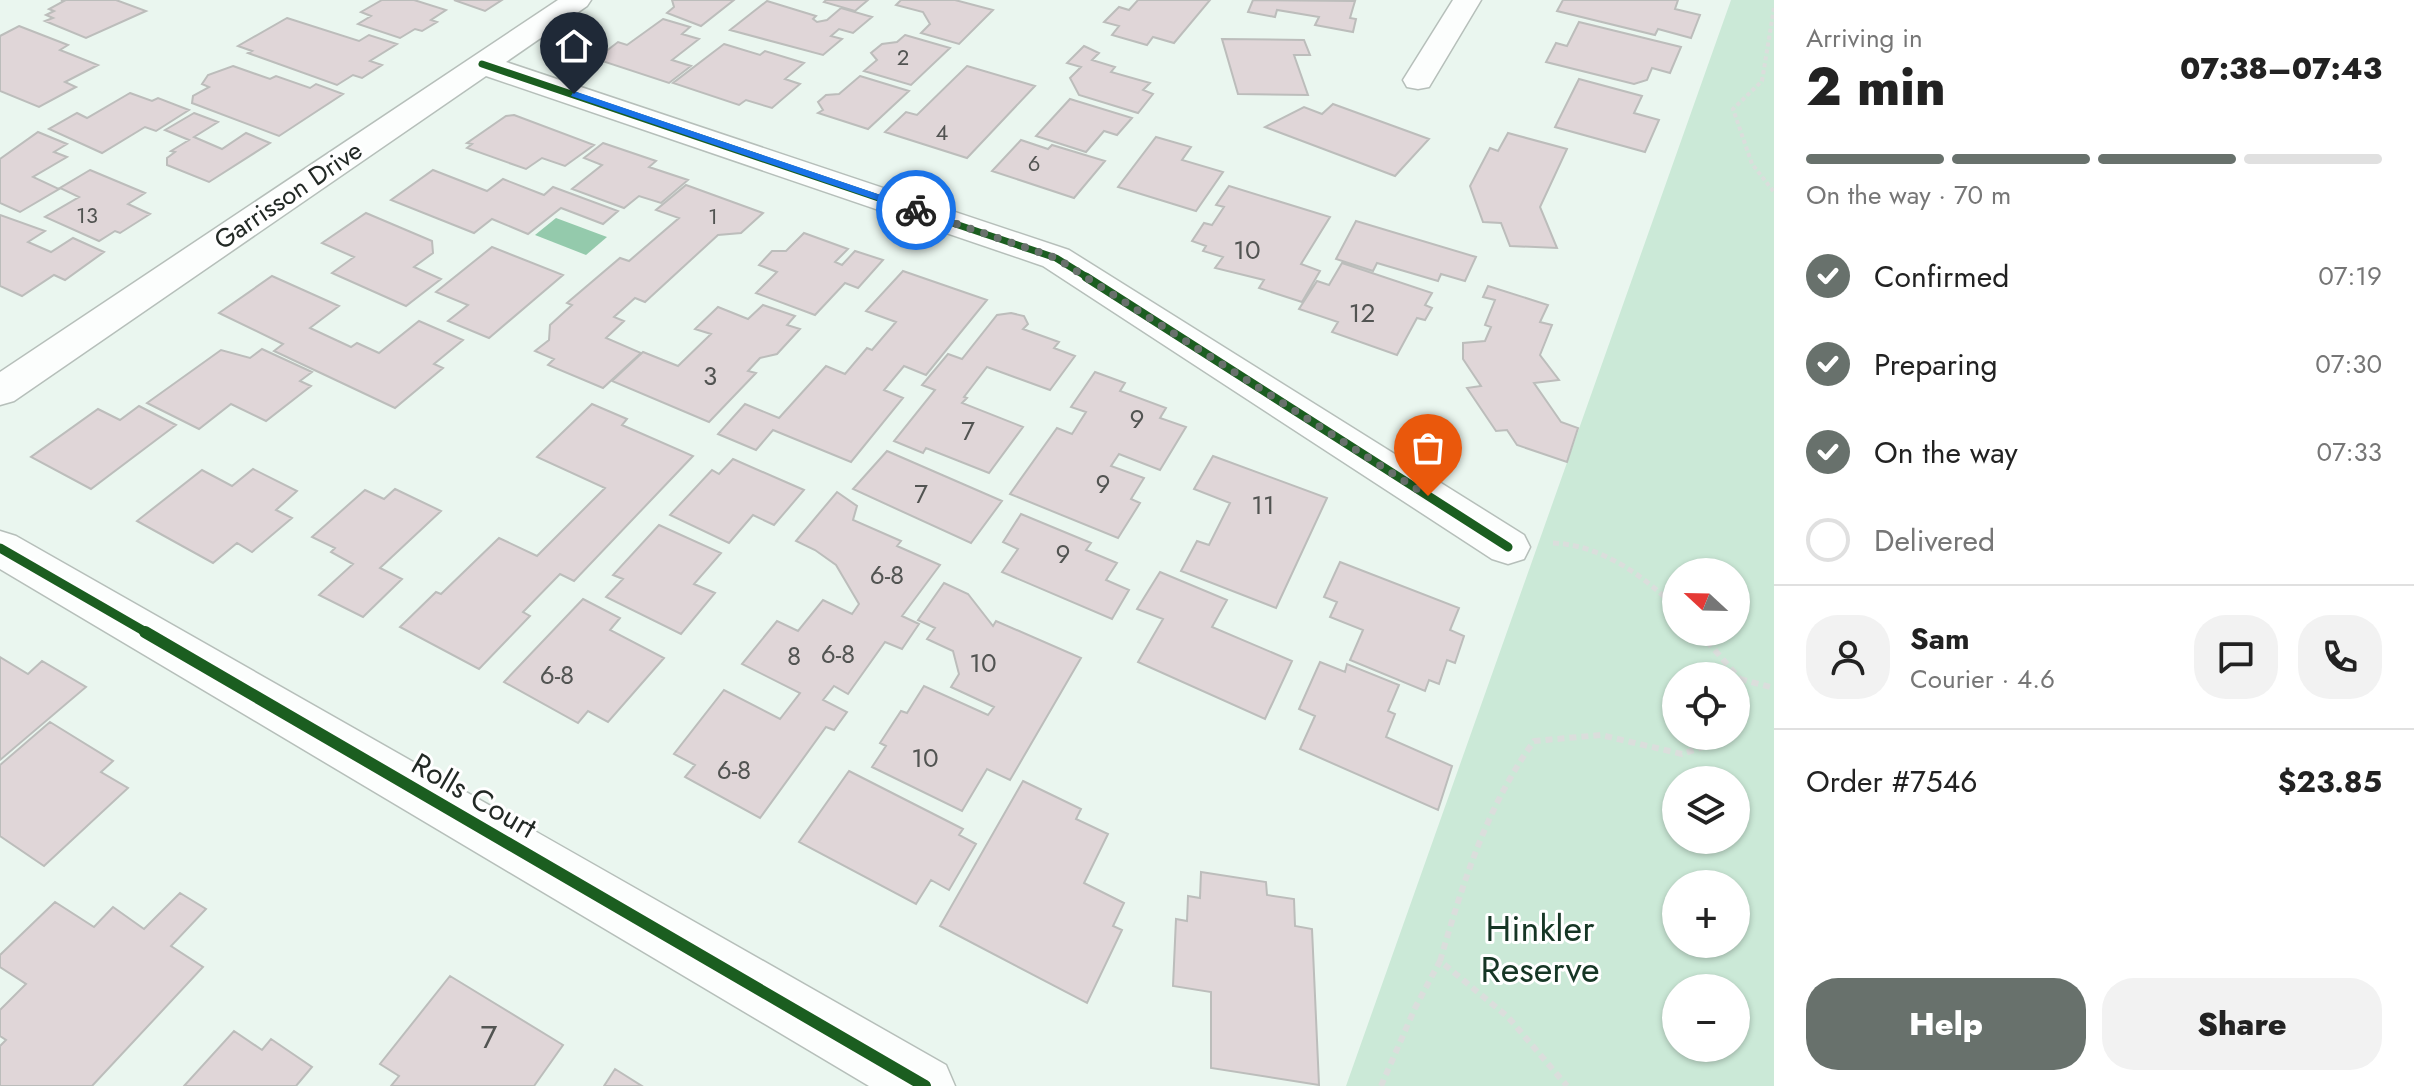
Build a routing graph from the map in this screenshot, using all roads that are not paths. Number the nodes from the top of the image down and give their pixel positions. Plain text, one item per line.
1 (577, 0) edge
2 (1466, 0) edge
3 (482, 64) junction
4 (1418, 80) dead end
5 (0, 391) edge
6 (1508, 547) road end
7 (0, 548) edge
8 (925, 1086) edge

1 - 3 street, Garrisson Drive
2 - 4 street
3 - 5 street, Garrisson Drive
3 - 6 street
7 - 8 street, Rolls Court

